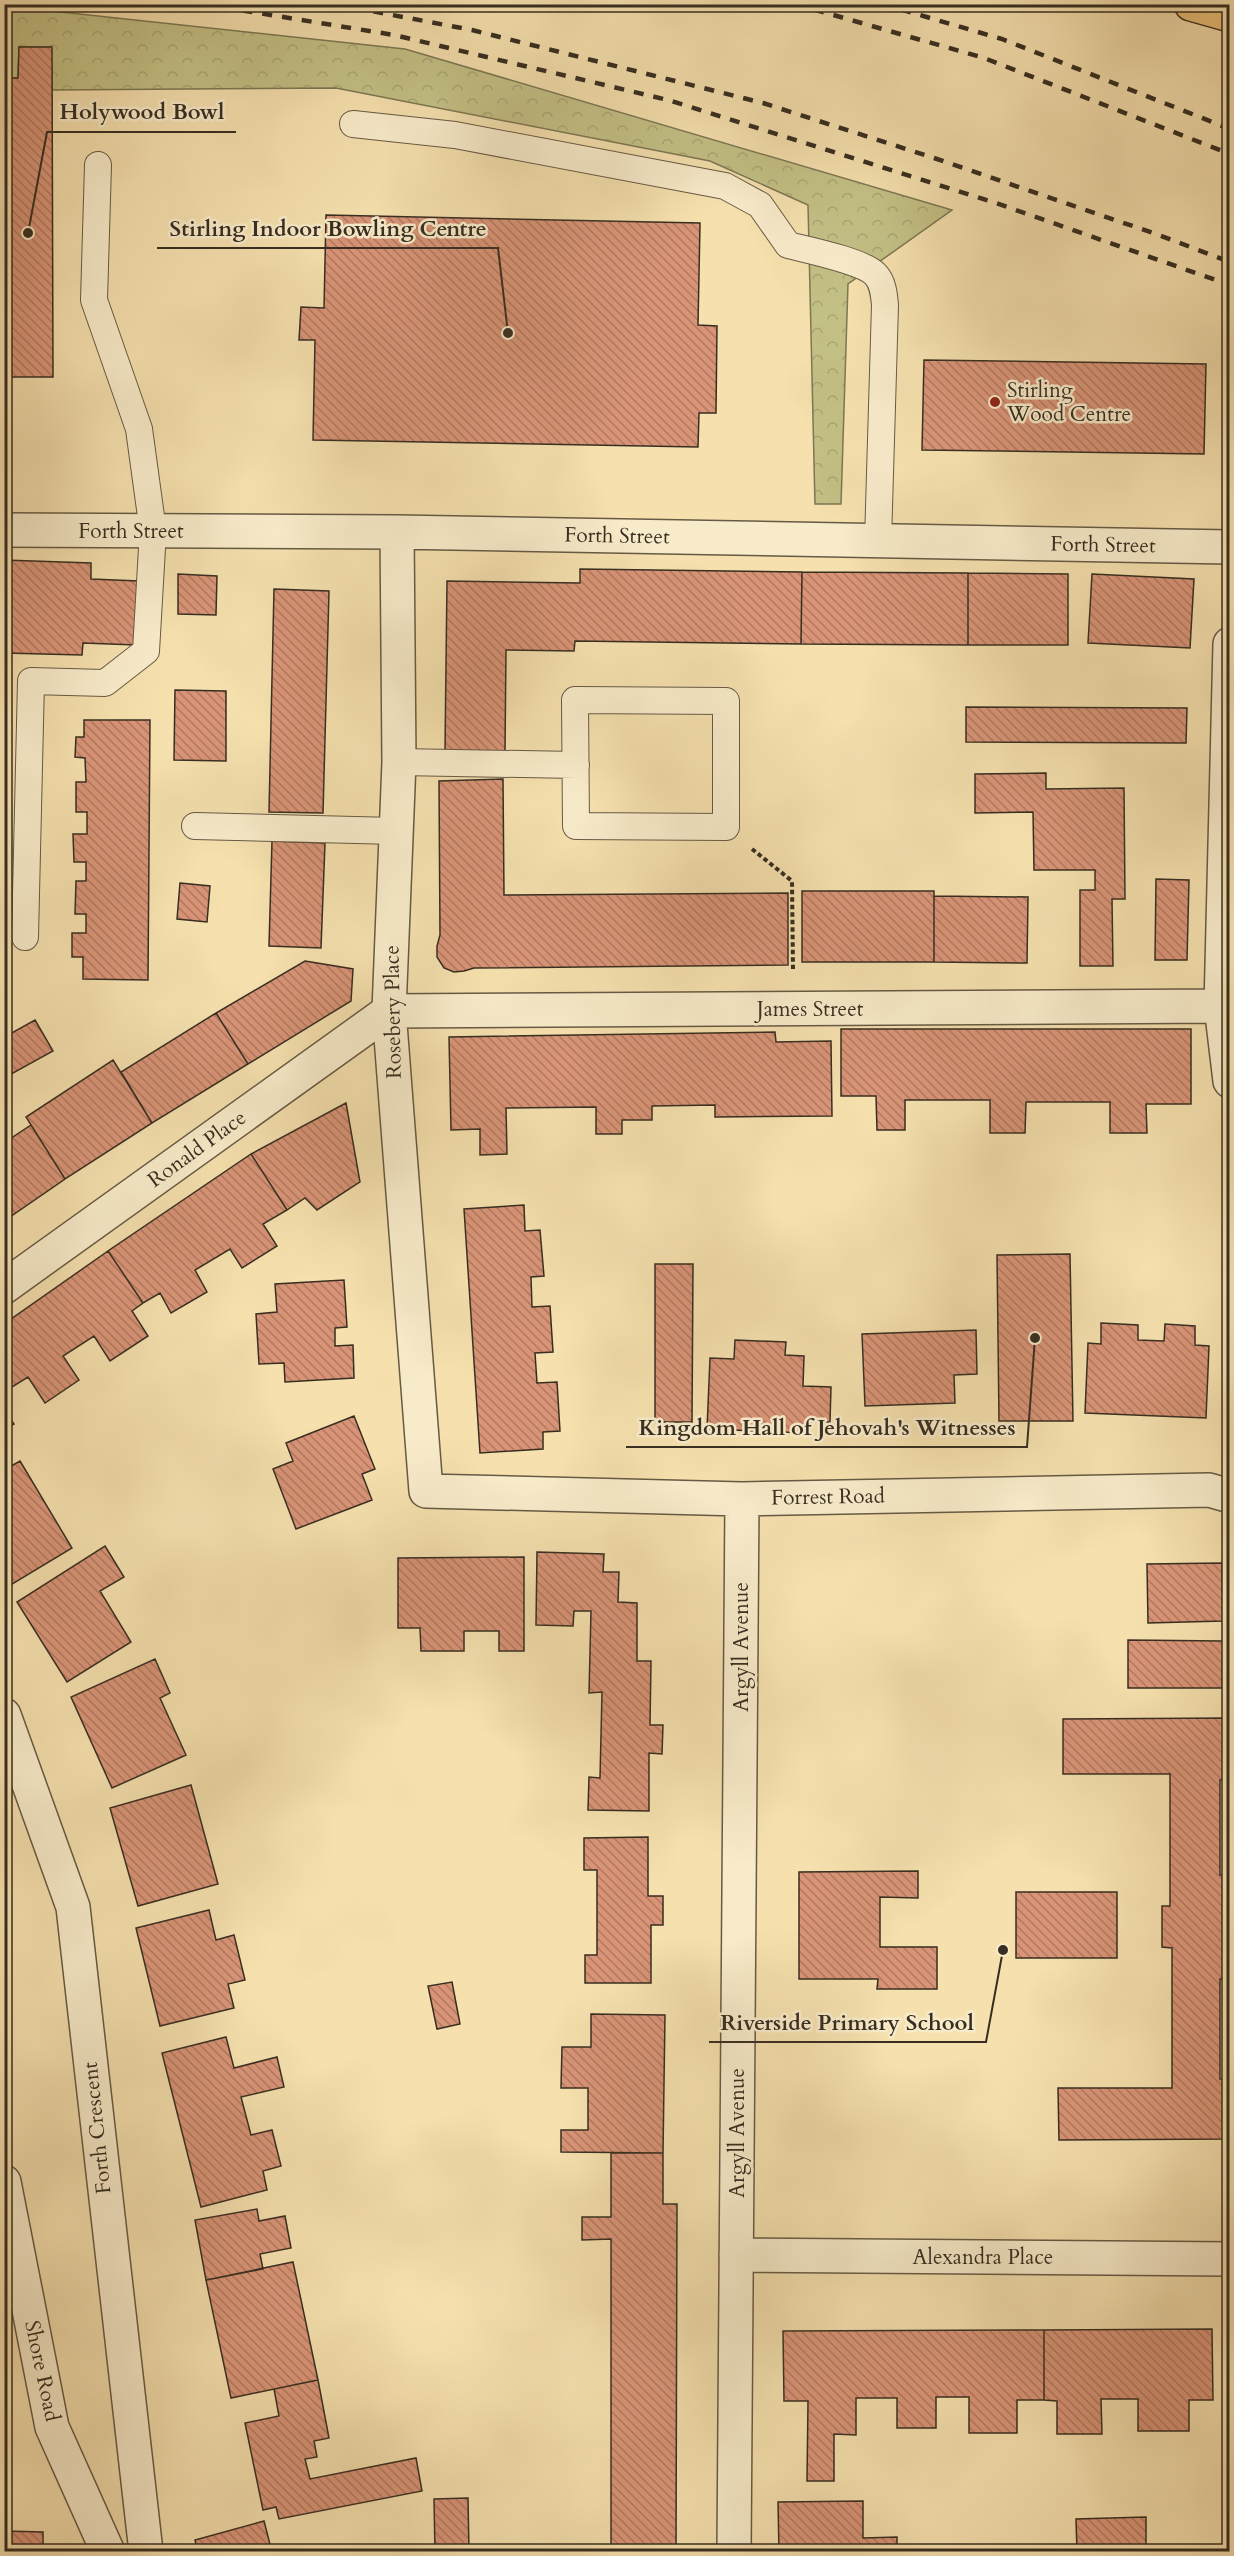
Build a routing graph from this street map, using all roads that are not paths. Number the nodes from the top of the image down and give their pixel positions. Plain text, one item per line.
1 (1191, 4) edge
2 (1230, 15) edge
3 (353, 124) dead end
4 (98, 165) dead end
5 (4, 530) edge
6 (153, 531) junction
7 (397, 532) junction
8 (878, 541) junction
9 (1230, 547) edge
10 (1230, 644) edge
11 (399, 762) junction
12 (576, 765) junction
13 (195, 826) dead end
14 (396, 831) junction
15 (25, 937) dead end
16 (1226, 1008) edge
17 (389, 1011) junction
18 (1230, 1081) edge
19 (4, 1287) edge
20 (426, 1491) joint
21 (1230, 1496) edge
22 (742, 1499) junction
23 (4, 1716) edge
24 (4, 2182) edge
25 (736, 2255) junction
26 (1230, 2259) edge
27 (108, 2552) edge
28 (146, 2552) edge
29 (734, 2552) edge

1 - 2 main road
3 - 8 lane
4 - 6 lane
5 - 6 street, Forth Street
6 - 7 street, Forth Street
6 - 15 lane
7 - 8 street, Forth Street
7 - 11 street, Rosebery Place
8 - 9 street, Forth Street
10 - 16 street
11 - 12 lane
11 - 14 street, Rosebery Place
12 - 12 lane
13 - 14 lane
14 - 17 street, Rosebery Place
16 - 17 street, James Street
16 - 18 street
17 - 19 street, Ronald Place
17 - 20 street, Rosebery Place
20 - 22 street, Forrest Road
21 - 22 street, Forrest Road
22 - 25 street, Argyll Avenue
23 - 28 street, Forth Crescent
24 - 27 street, Shore Road
25 - 26 street, Alexandra Place
25 - 29 street, Argyll Avenue

